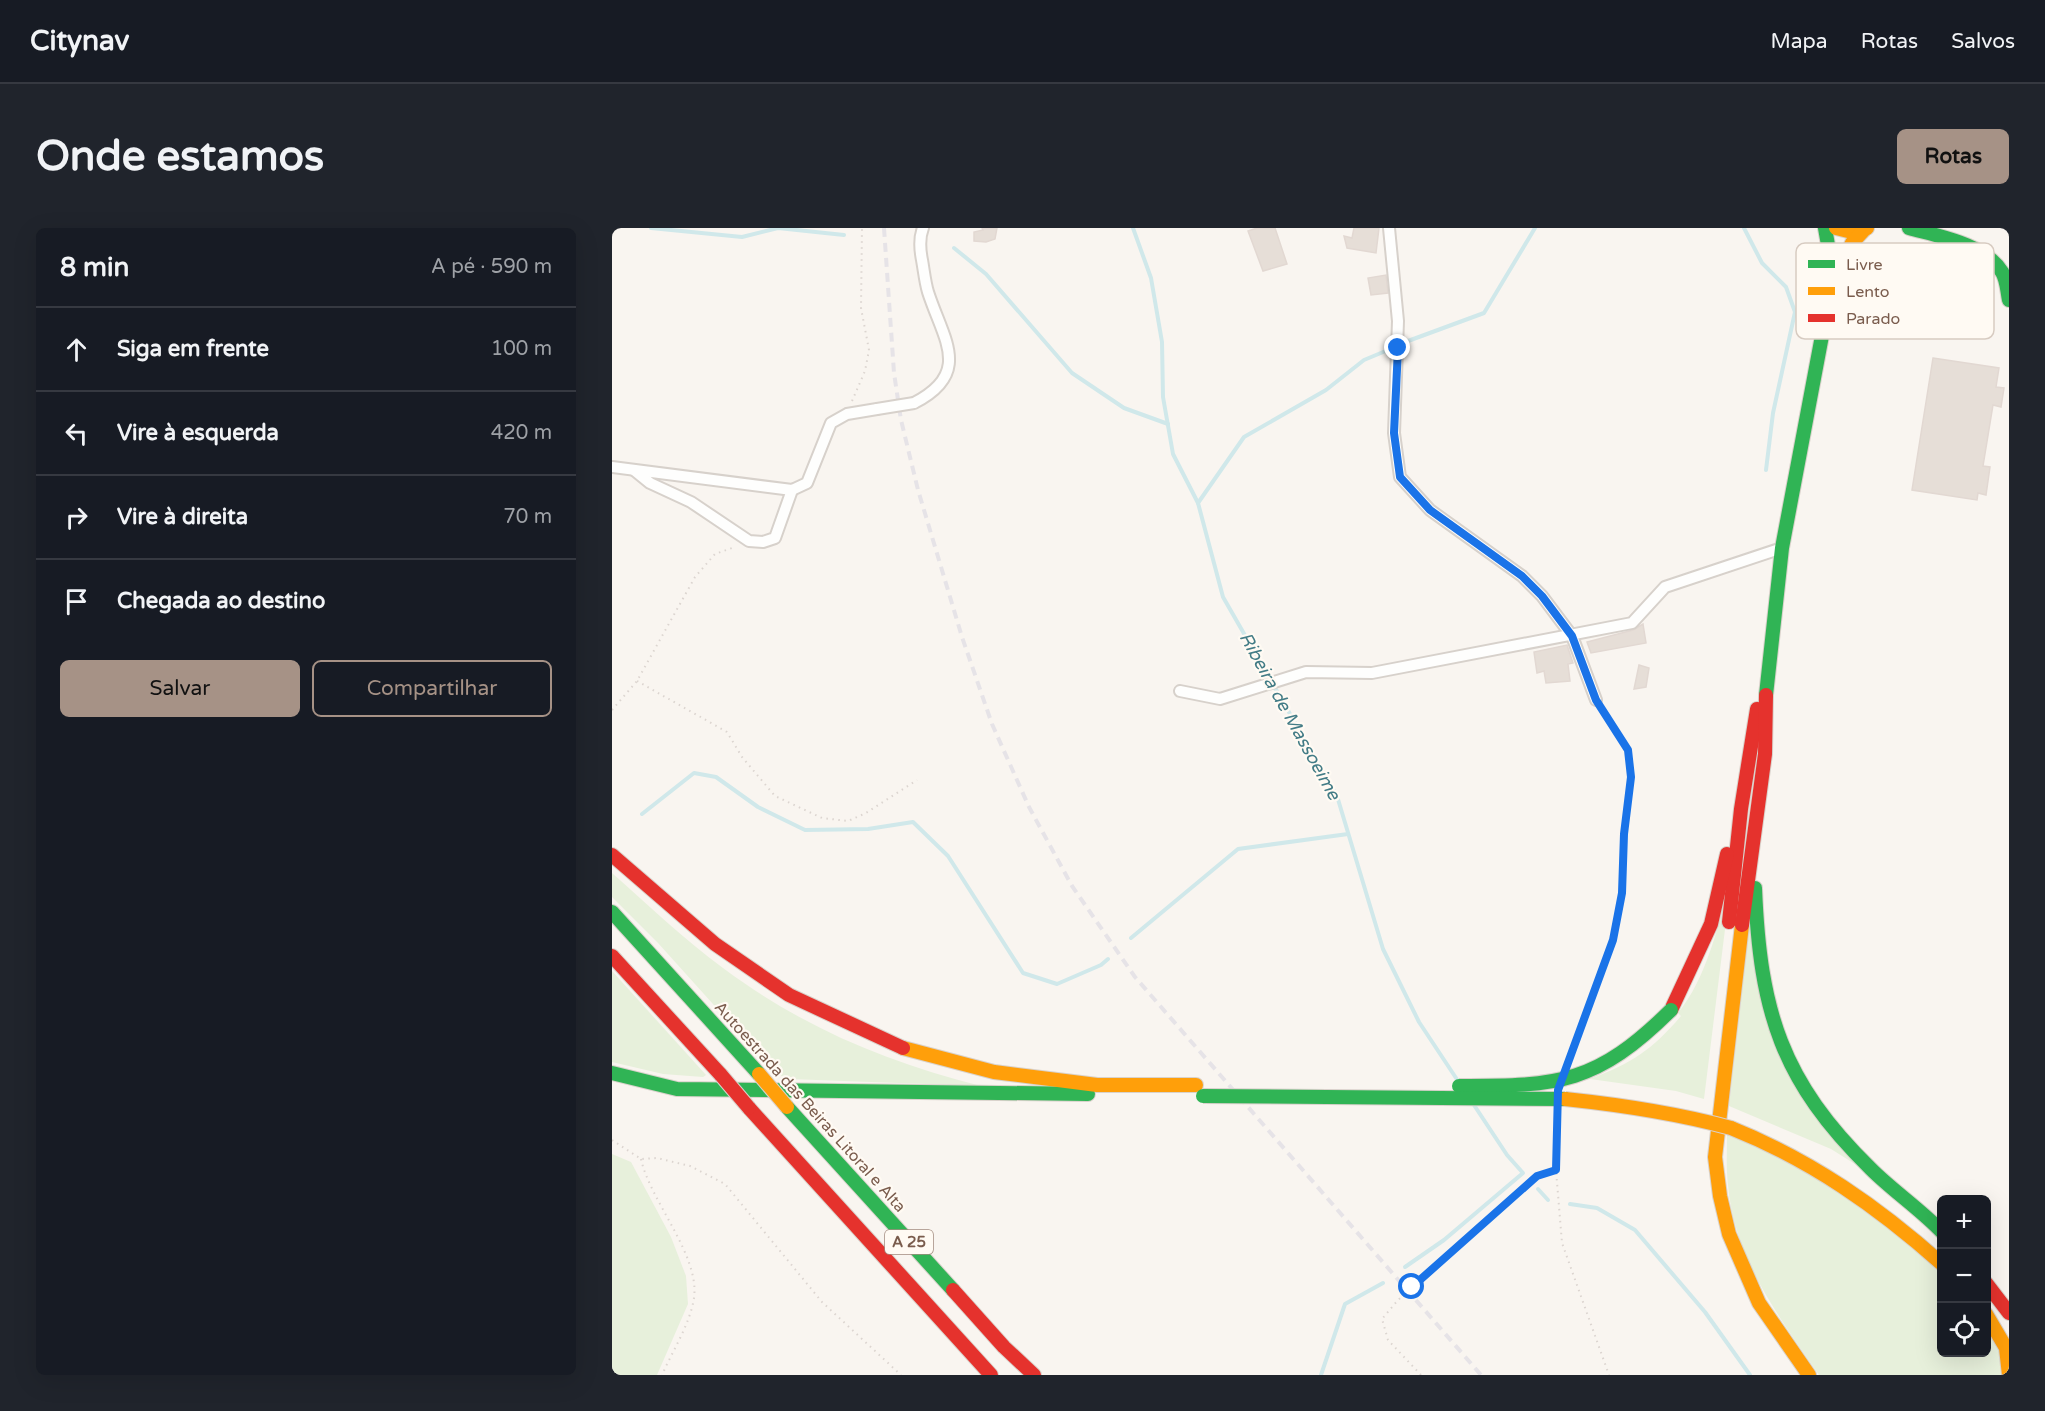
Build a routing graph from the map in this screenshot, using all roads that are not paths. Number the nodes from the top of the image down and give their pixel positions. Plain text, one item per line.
1 (923, 228) edge
2 (1389, 228) edge
3 (1825, 228) edge
4 (1836, 228) edge
5 (1910, 228) edge
6 (1938, 228) edge
7 (1865, 229) edge
8 (1955, 241) junction
9 (1828, 243) edge
10 (1854, 243) edge
11 (1959, 243) edge
12 (1994, 265) edge
13 (2009, 300) edge
14 (1821, 339) edge
15 (612, 467) edge
16 (634, 470) junction
17 (792, 490) junction
18 (1782, 548) junction
19 (1572, 636) junction
20 (1766, 678) junction
21 (1180, 691) dead end
22 (1596, 700) road end
23 (1741, 809) junction
24 (1754, 844) junction
25 (612, 855) edge
26 (612, 912) edge
27 (612, 956) edge
28 (612, 1073) edge
29 (1199, 1091) junction
30 (1937, 1228) edge
31 (1937, 1261) edge
32 (1991, 1290) edge
33 (2009, 1313) edge
34 (1991, 1322) edge
35 (991, 1375) edge
36 (1034, 1375) edge
37 (1795, 1375) edge
38 (1809, 1375) edge
39 (2009, 1375) edge

1 - 17 street, bridge
2 - 19 street
3 - 9 main road
4 - 7 main road
5 - 8 main road
6 - 8 main road
7 - 10 main road
8 - 11 main road
12 - 13 main road
14 - 18 main road
15 - 16 street
16 - 17 street
16 - 17 street
18 - 19 street
18 - 20 main road
19 - 21 street
19 - 22 street
20 - 23 main road
20 - 24 main road
23 - 29 main road, bridge
23 - 37 main road
24 - 30 main road
24 - 38 main road
25 - 29 main road
26 - 36 main road, Autoestrada das Beiras Litoral e Alta / A 25, bridge
27 - 35 main road, A 25, bridge
28 - 29 main road
29 - 31 main road, bridge
32 - 33 main road
34 - 39 main road

